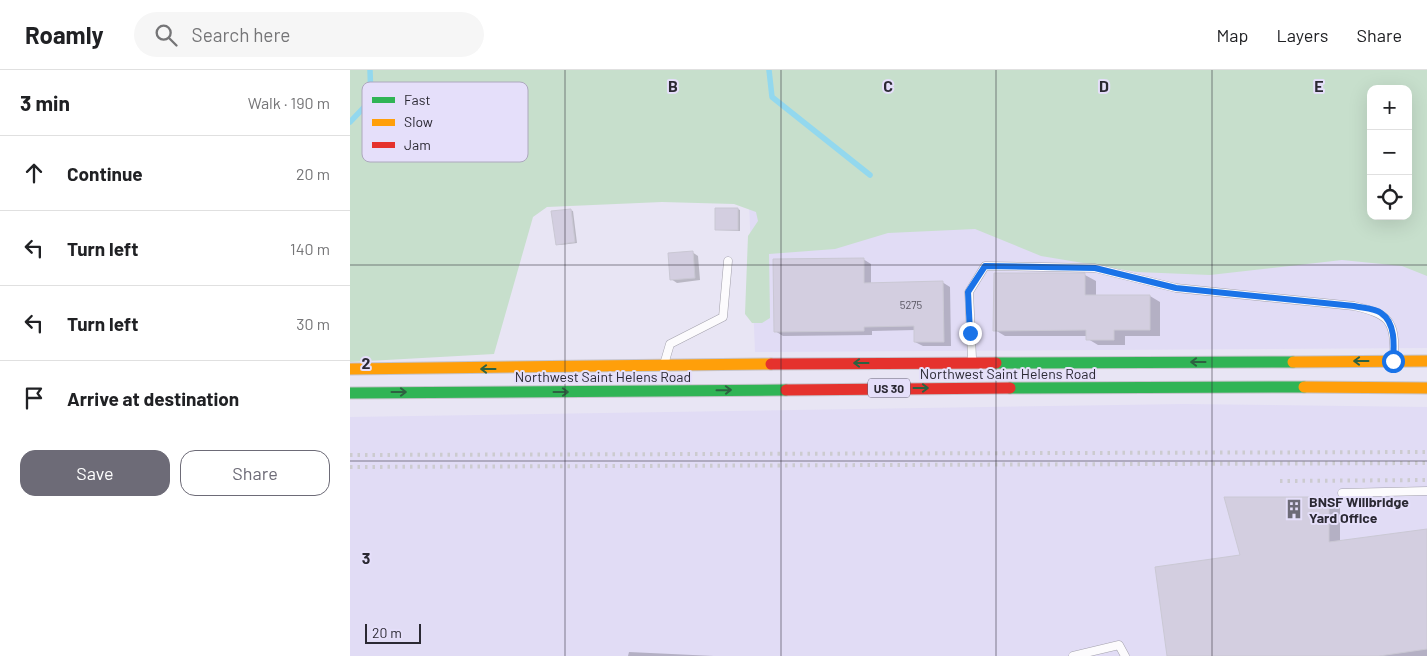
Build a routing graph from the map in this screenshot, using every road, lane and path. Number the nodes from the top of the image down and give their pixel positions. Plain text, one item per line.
1 (728, 261) dead end
2 (1393, 361) junction
3 (1427, 361) edge
4 (972, 363) junction
5 (664, 366) junction
6 (350, 369) edge
7 (1427, 388) edge
8 (350, 393) edge
9 (1427, 491) edge
10 (1342, 493) dead end
11 (1073, 656) edge
12 (1125, 656) edge

1 - 5 lane
2 - 3 highway, Northwest Saint Helens Road / US 30
2 -> 4 highway, Northwest Saint Helens Road / US 30
2 - 4 lane
4 -> 5 highway, Northwest Saint Helens Road / US 30
5 -> 6 highway, Northwest Saint Helens Road / US 30
8 -> 7 highway, Northwest Saint Helens Road / US 30
9 - 10 lane
11 - 12 lane

